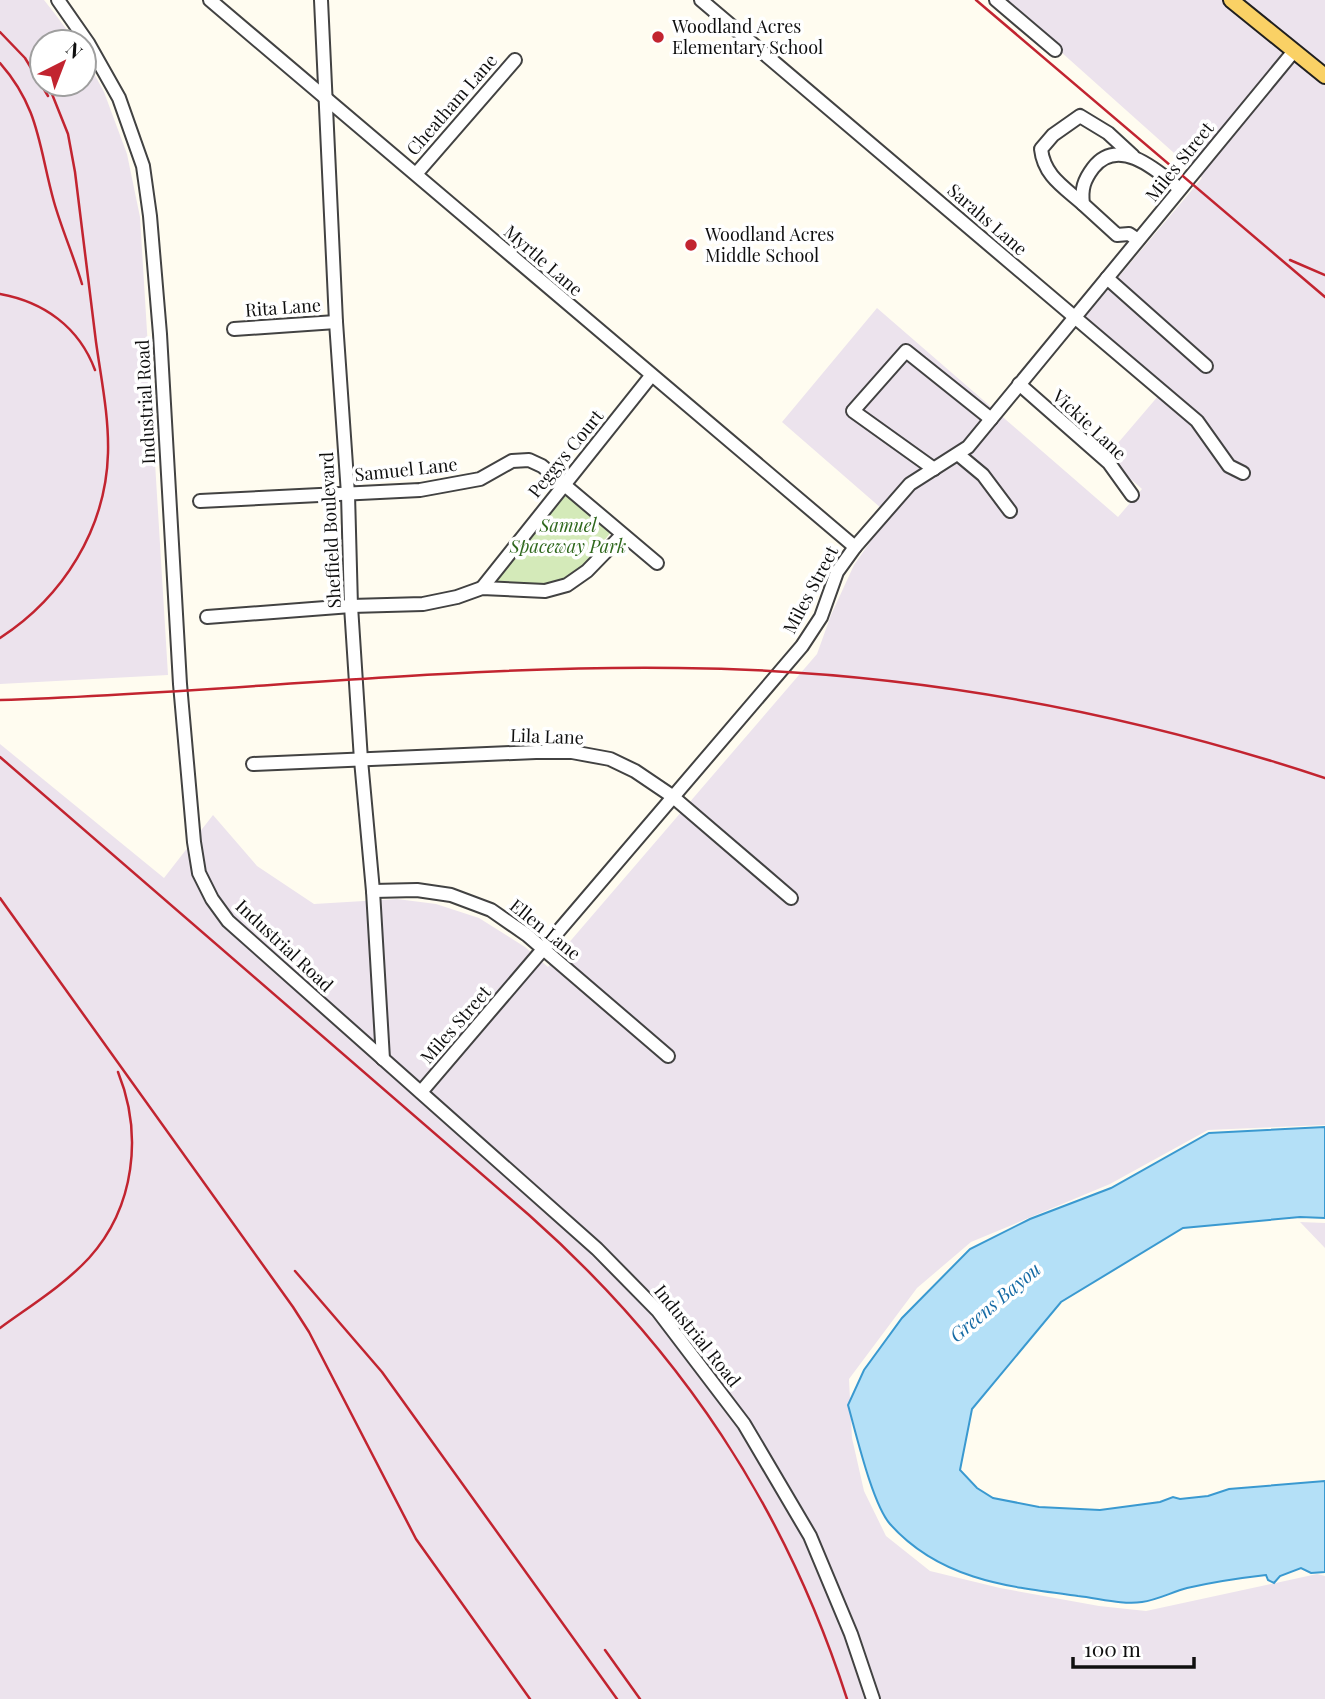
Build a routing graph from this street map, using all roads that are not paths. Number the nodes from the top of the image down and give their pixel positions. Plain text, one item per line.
1 (58, 0) edge
2 (210, 0) edge
3 (321, 0) edge
4 (701, 0) edge
5 (996, 0) edge
6 (1231, 0) edge
7 (1055, 50) dead end
8 (1294, 51) junction
9 (515, 60) dead end
10 (1325, 76) edge
11 (324, 96) junction
12 (1133, 156) junction
13 (416, 174) junction
14 (1180, 189) junction
15 (1083, 204) junction
16 (1138, 240) junction
17 (1107, 278) junction
18 (1075, 317) junction
19 (336, 322) junction
20 (234, 329) dead end
21 (1206, 366) dead end
22 (651, 376) junction
23 (1019, 384) junction
24 (991, 419) junction
25 (959, 454) junction
26 (934, 469) junction
27 (1243, 473) dead end
28 (564, 485) junction
29 (348, 494) junction
30 (1132, 495) dead end
31 (200, 501) dead end
32 (1010, 511) dead end
33 (622, 535) junction
34 (855, 547) junction
35 (657, 564) dead end
36 (482, 588) junction
37 (352, 606) junction
38 (207, 617) dead end
39 (361, 760) junction
40 (253, 764) dead end
41 (673, 796) junction
42 (373, 891) junction
43 (791, 898) dead end
44 (543, 950) junction
45 (668, 1056) dead end
46 (383, 1059) junction
47 (421, 1092) junction
48 (873, 1699) edge

1 - 46 street, Industrial Road
2 - 11 street, Myrtle Lane
3 - 11 street, Sheffield Boulevard
4 - 18 street, Sarahs Lane
5 - 7 street
6 - 8 main road
8 - 10 main road
8 - 14 street, Miles Street
9 - 13 street, Cheatham Lane
11 - 13 street, Myrtle Lane
11 - 19 street, Sheffield Boulevard
12 - 14 street
12 - 15 street
12 - 15 street
13 - 22 street, Myrtle Lane
14 - 16 street, Miles Street
15 - 16 street
16 - 17 street, Miles Street
17 - 18 street, Miles Street
17 - 21 street
18 - 23 street, Miles Street
18 - 27 street, Sarahs Lane
19 - 20 street, Rita Lane
19 - 29 street, Sheffield Boulevard
22 - 28 street, Peggys Court
22 - 34 street, Myrtle Lane
23 - 24 street, Miles Street
23 - 30 street, Vickie Lane
24 - 25 street, Miles Street
24 - 26 street
25 - 26 street, Miles Street
25 - 32 street
26 - 34 street, Miles Street
28 - 29 street, Samuel Lane
28 - 33 street, Samuel Lane
28 - 36 street, Peggys Court
29 - 31 street, Samuel Lane
29 - 37 street, Sheffield Boulevard
33 - 35 street, Samuel Lane
33 - 36 street
34 - 41 street, Miles Street
36 - 37 street
37 - 38 street
37 - 39 street, Sheffield Boulevard
39 - 40 street, Lila Lane
39 - 41 street, Lila Lane
39 - 42 street, Sheffield Boulevard
41 - 43 street, Lila Lane
41 - 44 street, Miles Street
42 - 44 street, Ellen Lane
42 - 46 street, Sheffield Boulevard
44 - 45 street, Ellen Lane
44 - 47 street, Miles Street
46 - 47 street, Industrial Road
47 - 48 street, Industrial Road

